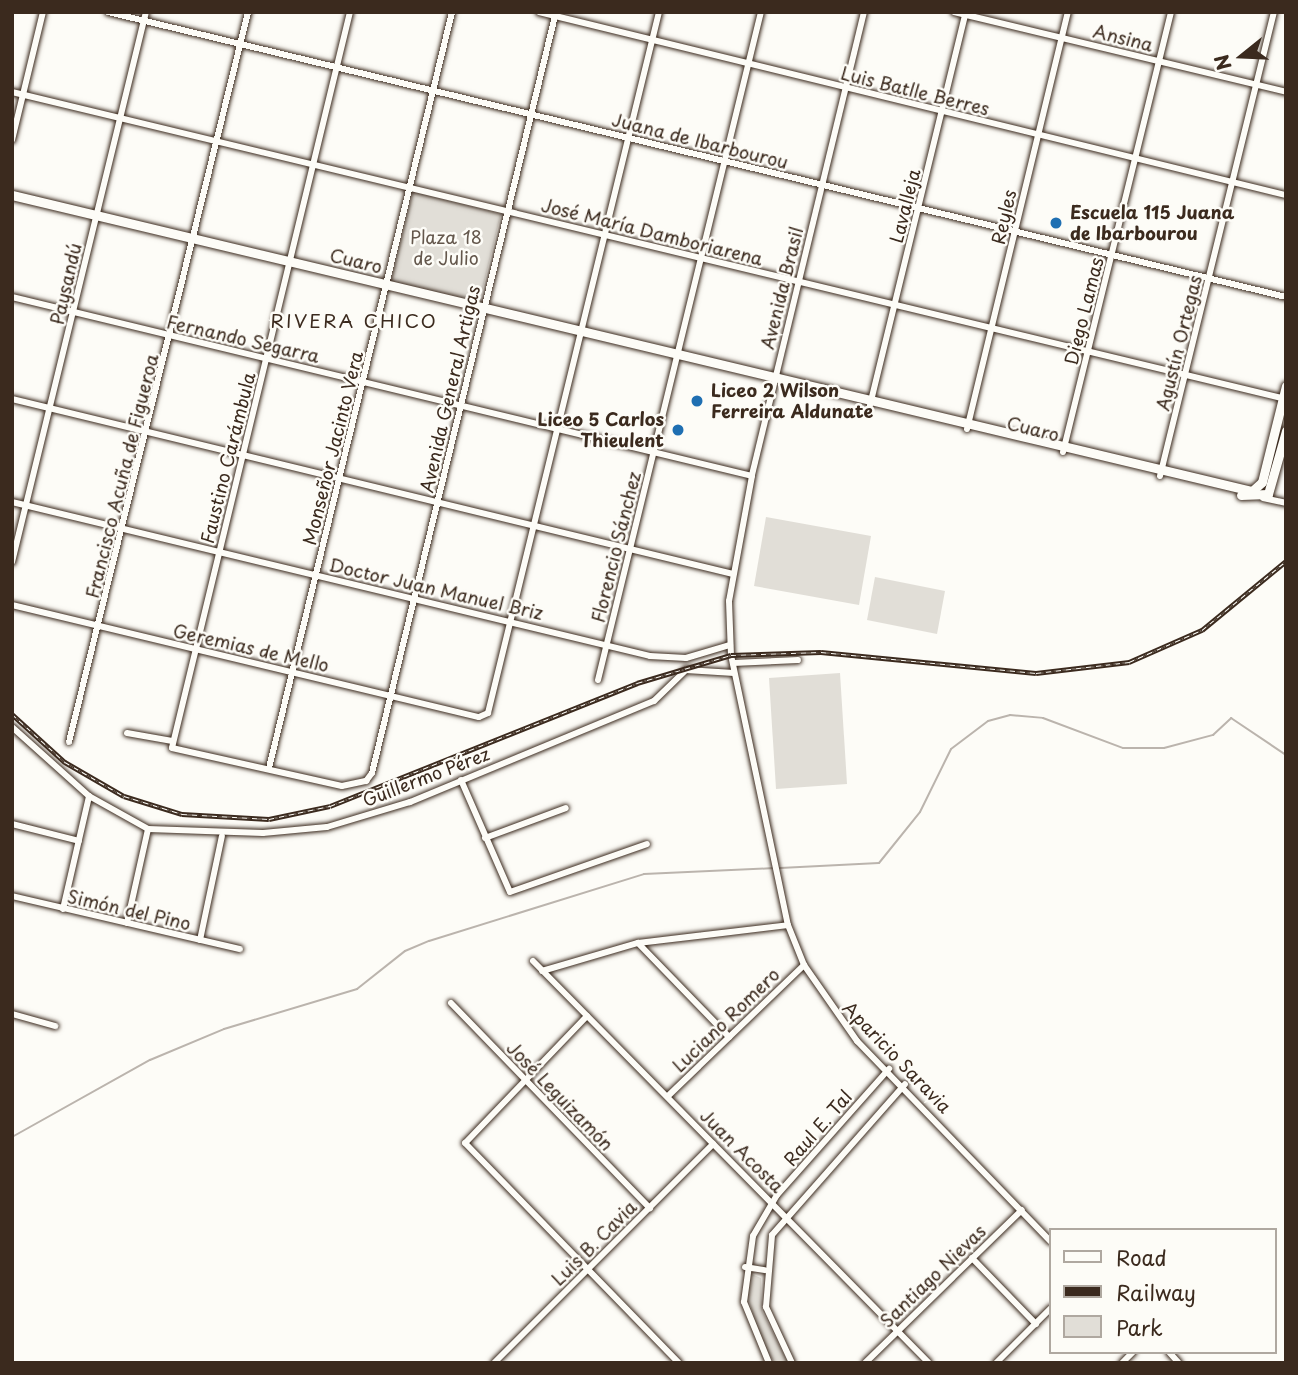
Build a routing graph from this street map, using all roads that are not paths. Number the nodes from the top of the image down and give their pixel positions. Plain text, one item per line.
1 (43, 12) edge
2 (108, 12) edge
3 (146, 12) edge
4 (248, 12) edge
5 (350, 12) edge
6 (453, 12) edge
7 (539, 12) edge
8 (659, 12) edge
9 (761, 12) edge
10 (864, 12) edge
11 (954, 12) edge
12 (1068, 12) edge
13 (1171, 12) edge
14 (1273, 12) edge
15 (556, 14) edge
16 (966, 14) edge
17 (144, 21) junction
18 (1062, 38) junction
19 (651, 41) junction
20 (240, 44) junction
21 (1158, 61) junction
22 (748, 65) junction
23 (337, 68) junction
24 (1255, 84) junction
25 (845, 88) junction
26 (434, 90) junction
27 (1286, 92) edge
28 (12, 93) edge
29 (23, 95) junction
30 (942, 111) junction
31 (530, 114) junction
32 (121, 117) junction
33 (1038, 136) junction
34 (628, 138) junction
35 (12, 140) edge
36 (216, 141) junction
37 (1135, 159) junction
38 (723, 161) junction
39 (314, 164) junction
40 (1232, 182) junction
41 (821, 185) junction
42 (410, 188) junction
43 (12, 195) edge
44 (1286, 195) edge
45 (919, 209) junction
46 (507, 211) junction
47 (97, 214) junction
48 (1015, 233) junction
49 (604, 234) junction
50 (193, 238) junction
51 (1112, 256) junction
52 (699, 258) junction
53 (290, 261) junction
54 (1209, 279) junction
55 (797, 282) junction
56 (388, 285) junction
57 (1286, 297) edge
58 (12, 298) edge
59 (895, 304) junction
60 (483, 308) junction
61 (74, 313) junction
62 (991, 328) junction
63 (581, 331) junction
64 (171, 336) junction
65 (1088, 352) junction
66 (676, 354) junction
67 (267, 359) junction
68 (1184, 375) junction
69 (774, 379) junction
70 (364, 382) junction
71 (1286, 386) edge
72 (12, 399) edge
73 (1284, 399) edge
74 (870, 403) junction
75 (460, 405) junction
76 (50, 408) junction
77 (967, 427) junction
78 (556, 428) junction
79 (1286, 431) edge
80 (147, 432) junction
81 (1064, 450) junction
82 (654, 452) junction
83 (243, 455) junction
84 (1161, 473) junction
85 (752, 476) junction
86 (339, 478) junction
87 (1259, 494) junction
88 (12, 502) edge
89 (437, 502) junction
90 (1286, 503) edge
91 (27, 505) junction
92 (534, 525) junction
93 (123, 529) junction
94 (630, 549) junction
95 (219, 551) junction
96 (12, 562) edge
97 (733, 574) junction
98 (317, 575) junction
99 (414, 599) junction
100 (12, 605) edge
101 (510, 621) junction
102 (100, 626) junction
103 (606, 645) junction
104 (730, 645) junction
105 (197, 650) junction
106 (731, 655) joint
107 (798, 660) dead end
108 (733, 663) junction
109 (292, 672) junction
110 (734, 673) junction
111 (598, 680) dead end
112 (390, 696) junction
113 (12, 727) edge
114 (127, 733) dead end
115 (69, 742) dead end
116 (172, 745) junction
117 (269, 768) junction
118 (461, 780) junction
119 (89, 796) junction
120 (566, 808) dead end
121 (12, 824) edge
122 (148, 829) junction
123 (222, 836) junction
124 (485, 838) junction
125 (79, 841) junction
126 (647, 844) dead end
127 (12, 896) edge
128 (63, 909) junction
129 (127, 923) junction
130 (788, 925) junction
131 (200, 940) junction
132 (638, 943) junction
133 (240, 949) dead end
134 (533, 961) dead end
135 (804, 965) junction
136 (542, 971) junction
137 (451, 1003) dead end
138 (12, 1014) edge
139 (587, 1016) junction
140 (55, 1026) dead end
141 (729, 1037) junction
142 (888, 1069) junction
143 (523, 1079) junction
144 (905, 1084) junction
145 (668, 1096) junction
146 (713, 1144) junction
147 (772, 1202) junction
148 (650, 1208) junction
149 (1021, 1210) junction
150 (785, 1214) junction
151 (1050, 1241) edge
152 (972, 1258) junction
153 (744, 1267) junction
154 (587, 1269) junction
155 (765, 1270) junction
156 (1050, 1309) edge
157 (1035, 1324) junction
158 (898, 1330) junction
159 (496, 1362) edge
160 (679, 1363) edge
161 (769, 1363) edge
162 (792, 1363) edge
163 (865, 1363) edge
164 (929, 1363) edge
165 (996, 1363) edge

1 - 29 street
2 - 17 street, Juana de Ibarbourou
3 - 17 street, Paysandú
4 - 20 street, Francisco Acuña de Figueroa
5 - 23 street, Faustino Carámbula
6 - 26 street, Monseñor Jacinto Vera
7 - 15 street, Luis Batlle Berres
8 - 19 street
9 - 22 street, Florencio Sánchez
10 - 25 street, Avenida Brasil
11 - 16 street, Ansina
12 - 18 street, Reyles
13 - 21 street, Diego Lamas
14 - 24 street, Agustín Ortegas
15 - 19 street, Luis Batlle Berres
15 - 31 street, Avenida General Artigas
16 - 18 street, Ansina
16 - 30 street, Lavalleja
17 - 20 street, Juana de Ibarbourou
17 - 32 street, Paysandú
18 - 21 street, Ansina
18 - 33 street, Reyles
19 - 22 street, Luis Batlle Berres
19 - 34 street
20 - 23 street, Juana de Ibarbourou
20 - 36 street, Francisco Acuña de Figueroa
21 - 24 street, Ansina
21 - 37 street, Diego Lamas
22 - 25 street, Luis Batlle Berres
22 - 38 street, Florencio Sánchez
23 - 26 street, Juana de Ibarbourou
23 - 39 street, Faustino Carámbula
24 - 27 street, Ansina
24 - 40 street, Agustín Ortegas
25 - 30 street, Luis Batlle Berres
25 - 41 street, Avenida Brasil
26 - 31 street, Juana de Ibarbourou
26 - 42 street, Monseñor Jacinto Vera
28 - 29 street, José María Damboriarena
29 - 32 street, José María Damboriarena
29 - 35 street
30 - 33 street, Luis Batlle Berres
30 - 45 street, Lavalleja
31 - 34 street, Juana de Ibarbourou
31 - 46 street, Avenida General Artigas
32 - 36 street, José María Damboriarena
32 - 47 street, Paysandú
33 - 37 street, Luis Batlle Berres
33 - 48 street, Reyles
34 - 38 street, Juana de Ibarbourou
34 - 49 street
36 - 39 street, José María Damboriarena
36 - 50 street, Francisco Acuña de Figueroa
37 - 40 street, Luis Batlle Berres
37 - 51 street, Diego Lamas
38 - 41 street, Juana de Ibarbourou
38 - 52 street, Florencio Sánchez
39 - 42 street, José María Damboriarena
39 - 53 street, Faustino Carámbula
40 - 44 street, Luis Batlle Berres
40 - 54 street, Agustín Ortegas
41 - 45 street, Juana de Ibarbourou
41 - 55 street, Avenida Brasil
42 - 46 street, José María Damboriarena
42 - 56 street, Monseñor Jacinto Vera
43 - 47 street, Cuaro
45 - 48 street, Juana de Ibarbourou
45 - 59 street, Lavalleja
46 - 49 street, José María Damboriarena
46 - 60 street, Avenida General Artigas
47 - 50 street, Cuaro
47 - 61 street, Paysandú
48 - 51 street, Juana de Ibarbourou
48 - 62 street, Reyles
49 - 52 street, José María Damboriarena
49 - 63 street
50 - 53 street, Cuaro
50 - 64 street, Francisco Acuña de Figueroa
51 - 54 street, Juana de Ibarbourou
51 - 65 street, Diego Lamas
52 - 55 street, José María Damboriarena
52 - 66 street, Florencio Sánchez
53 - 56 street, Cuaro
53 - 67 street, Faustino Carámbula
54 - 57 street, Juana de Ibarbourou
54 - 68 street, Agustín Ortegas
55 - 59 street, José María Damboriarena
55 - 69 street, Avenida Brasil
56 - 60 street, Cuaro
56 - 70 street, Monseñor Jacinto Vera
58 - 61 street, Fernando Segarra
59 - 62 street, José María Damboriarena
59 - 74 street, Lavalleja
60 - 63 street, Cuaro
60 - 75 street, Avenida General Artigas
61 - 64 street, Fernando Segarra
61 - 76 street, Paysandú
62 - 65 street, José María Damboriarena
62 - 77 street, Reyles
63 - 66 street, Cuaro
63 - 78 street
64 - 67 street, Fernando Segarra
64 - 80 street, Francisco Acuña de Figueroa
65 - 68 street, José María Damboriarena
65 - 81 street, Diego Lamas
66 - 69 street, Cuaro
66 - 82 street, Florencio Sánchez
67 - 70 street, Fernando Segarra
67 - 83 street, Faustino Carámbula
68 - 73 street, José María Damboriarena
68 - 84 street, Agustín Ortegas
69 - 74 street, Cuaro
69 - 85 street, Avenida Brasil
70 - 75 street, Fernando Segarra
70 - 86 street, Monseñor Jacinto Vera
71 - 73 street
72 - 76 street
73 - 87 street
74 - 77 street, Cuaro
75 - 78 street, Fernando Segarra
75 - 89 street, Avenida General Artigas
76 - 80 street
76 - 91 street, Paysandú
77 - 81 street, Cuaro
78 - 82 street, Fernando Segarra
78 - 92 street
79 - 87 street
80 - 83 street
80 - 93 street, Francisco Acuña de Figueroa
81 - 84 street, Cuaro
82 - 85 street, Fernando Segarra
82 - 94 street, Florencio Sánchez
83 - 86 street
83 - 95 street, Faustino Carámbula
84 - 87 street, Cuaro
85 - 97 street, Avenida Brasil
86 - 89 street
86 - 98 street, Monseñor Jacinto Vera
87 - 90 street, Cuaro
88 - 91 street, Doctor Juan Manuel Briz
89 - 92 street
89 - 99 street, Avenida General Artigas
91 - 93 street, Doctor Juan Manuel Briz
91 - 96 street, Paysandú
92 - 94 street
92 - 101 street
93 - 95 street, Doctor Juan Manuel Briz
93 - 102 street, Francisco Acuña de Figueroa
94 - 97 street
94 - 103 street, Florencio Sánchez
95 - 98 street, Doctor Juan Manuel Briz
95 - 105 street, Faustino Carámbula
97 - 104 street, Avenida Brasil
98 - 99 street, Doctor Juan Manuel Briz
98 - 109 street, Monseñor Jacinto Vera
99 - 101 street, Doctor Juan Manuel Briz
99 - 112 street, Avenida General Artigas
100 - 102 street, Geremias de Mello
101 - 103 street, Doctor Juan Manuel Briz
101 - 112 street, Geremias de Mello
102 - 105 street, Geremias de Mello
102 - 115 street, Francisco Acuña de Figueroa
103 - 104 street, Doctor Juan Manuel Briz
103 - 111 street, Florencio Sánchez
104 - 106 street, Avenida Brasil
105 - 109 street, Geremias de Mello
105 - 116 street, Faustino Carámbula
106 - 108 street, Aparicio Saravia
107 - 108 street
108 - 110 street, Aparicio Saravia
109 - 112 street, Geremias de Mello
109 - 117 street, Monseñor Jacinto Vera
110 - 118 street, Guillermo Pérez
110 - 130 street, Aparicio Saravia
112 - 117 street, Avenida General Artigas
113 - 119 street, Guillermo Pérez
114 - 116 street
116 - 117 street
118 - 123 street, Guillermo Pérez
118 - 124 street
119 - 122 street, Guillermo Pérez
119 - 125 street
120 - 124 street
121 - 125 street
122 - 123 street, Guillermo Pérez
122 - 129 street
123 - 131 street
124 - 126 street
125 - 128 street
127 - 128 street, Simón del Pino
128 - 129 street, Simón del Pino
129 - 131 street, Simón del Pino
130 - 132 street
130 - 135 street, Aparicio Saravia
131 - 133 street, Simón del Pino
132 - 136 street
132 - 141 street
134 - 136 street, Juan Acosta
135 - 141 street, Luciano Romero
135 - 142 street, Aparicio Saravia
136 - 139 street, Juan Acosta
137 - 143 street, José Leguizamón
138 - 140 street
139 - 143 street
139 - 145 street, Juan Acosta
141 - 145 street, Luciano Romero
142 - 144 street, Aparicio Saravia
142 - 147 street, Raul E. Tal
143 - 148 street, José Leguizamón
143 - 154 street
144 - 149 street, Aparicio Saravia
144 - 150 street, Raul E. Tal
145 - 146 street, Juan Acosta
146 - 147 street, Juan Acosta
146 - 148 street, Luis B. Cavia
147 - 150 street, Juan Acosta
147 - 153 street, Raul E. Tal
148 - 154 street, Luis B. Cavia
149 - 151 street, Aparicio Saravia
149 - 152 street, Santiago Nievas
150 - 155 street, Raul E. Tal
150 - 158 street, Juan Acosta
152 - 157 street
152 - 158 street, Santiago Nievas
153 - 155 street
153 - 161 street, Raul E. Tal
154 - 159 street, Luis B. Cavia
154 - 160 street
155 - 162 street, Raul E. Tal
156 - 157 street
157 - 165 street
158 - 163 street, Santiago Nievas
158 - 164 street, Juan Acosta

